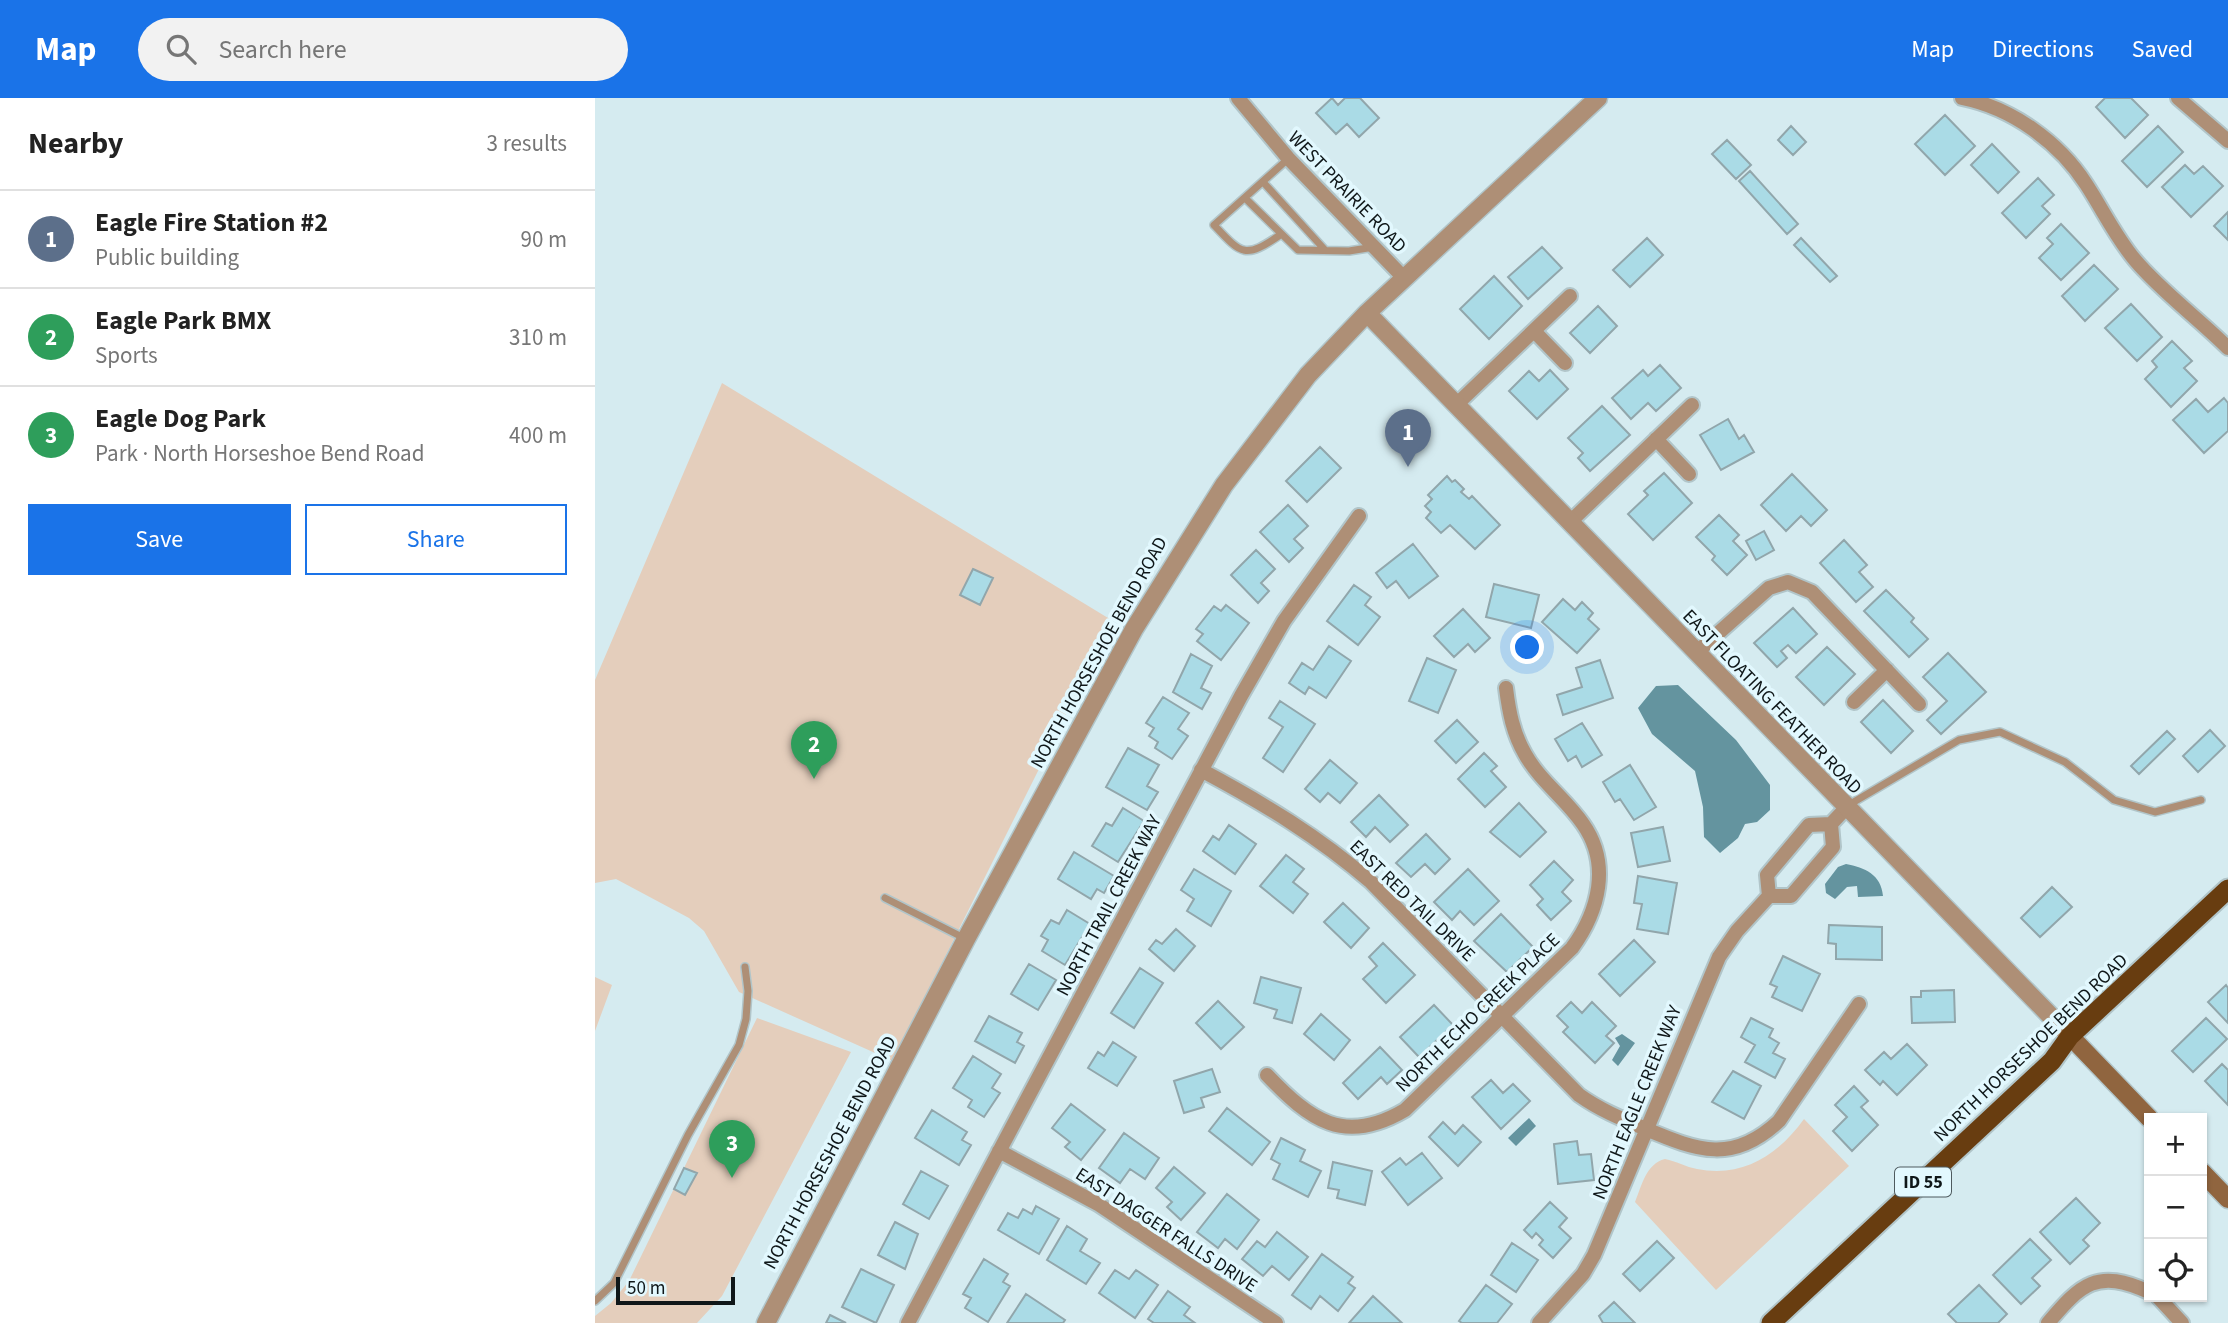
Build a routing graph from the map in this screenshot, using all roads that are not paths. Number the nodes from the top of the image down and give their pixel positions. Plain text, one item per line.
1 (1238, 98) edge
2 (1598, 98) edge
3 (1962, 98) edge
4 (2179, 98) edge
5 (2228, 141) edge
6 (1288, 158) junction
7 (1263, 182) junction
8 (1245, 198) junction
9 (1280, 235) junction
10 (1374, 246) junction
11 (1325, 250) junction
12 (1405, 278) junction
13 (1570, 296) dead end
14 (1367, 313) junction
15 (1534, 331) junction
16 (2228, 348) edge
17 (1565, 363) dead end
18 (1456, 405) junction
19 (1692, 405) dead end
20 (1656, 439) junction
21 (1689, 474) dead end
22 (1359, 516) dead end
23 (1570, 522) junction
24 (1696, 652) junction
25 (1887, 670) junction
26 (1506, 688) dead end
27 (1854, 702) dead end
28 (1919, 704) dead end
29 (1201, 770) junction
30 (2201, 800) dead end
31 (1847, 807) junction
32 (1831, 824) junction
33 (2228, 889) edge
34 (1769, 896) junction
35 (885, 898) dead end
36 (966, 939) junction
37 (745, 967) dead end
38 (1859, 1004) dead end
39 (1502, 1016) junction
40 (2070, 1036) junction
41 (1267, 1075) dead end
42 (2144, 1113) edge
43 (1646, 1129) junction
44 (999, 1151) junction
45 (2206, 1176) edge
46 (2228, 1199) edge
47 (2144, 1290) edge
48 (595, 1301) edge
49 (2163, 1302) edge
50 (913, 1321) edge
51 (766, 1323) edge
52 (1276, 1323) edge
53 (1539, 1323) edge
54 (1771, 1323) edge
55 (2048, 1323) edge
56 (2182, 1323) edge

1 - 6 street, WEST PRAIRIE ROAD
2 - 12 street, NORTH HORSESHOE BEND ROAD
3 - 16 street
4 - 5 street
6 - 7 lane
6 - 10 street, WEST PRAIRIE ROAD
7 - 8 lane
7 - 11 lane
8 - 9 lane
8 - 9 lane
9 - 11 lane
10 - 11 lane
10 - 12 street, WEST PRAIRIE ROAD
12 - 14 street, NORTH HORSESHOE BEND ROAD
13 - 15 street
14 - 18 street, EAST FLOATING FEATHER ROAD
14 - 36 street, NORTH HORSESHOE BEND ROAD
15 - 17 street
15 - 18 street
18 - 23 street, EAST FLOATING FEATHER ROAD
19 - 20 street
20 - 21 street
20 - 23 street
22 - 29 street, NORTH TRAIL CREEK WAY
23 - 24 street, EAST FLOATING FEATHER ROAD
24 - 25 street
24 - 31 street, EAST FLOATING FEATHER ROAD
25 - 27 street
25 - 28 street
26 - 39 street, NORTH ECHO CREEK PLACE
29 - 39 street, EAST RED TAIL DRIVE
29 - 44 street, NORTH TRAIL CREEK WAY
30 - 31 lane
31 - 32 street
31 - 40 street, EAST FLOATING FEATHER ROAD
32 - 34 street
32 - 34 street, NORTH EAGLE CREEK WAY
33 - 40 highway, NORTH HORSESHOE BEND ROAD / ID 55
34 - 43 street, NORTH EAGLE CREEK WAY
35 - 36 lane
36 - 51 street, NORTH HORSESHOE BEND ROAD
37 - 48 lane
38 - 43 street, EAST RED TAIL DRIVE
39 - 41 street, NORTH ECHO CREEK PLACE
39 - 43 street, EAST RED TAIL DRIVE
40 - 42 main road, EAST FLOATING FEATHER ROAD
40 - 54 highway, NORTH HORSESHOE BEND ROAD / ID 55
43 - 53 street, NORTH EAGLE CREEK WAY
44 - 50 street, NORTH TRAIL CREEK WAY
44 - 52 street, EAST DAGGER FALLS DRIVE
45 - 46 main road
47 - 55 street
49 - 56 street

